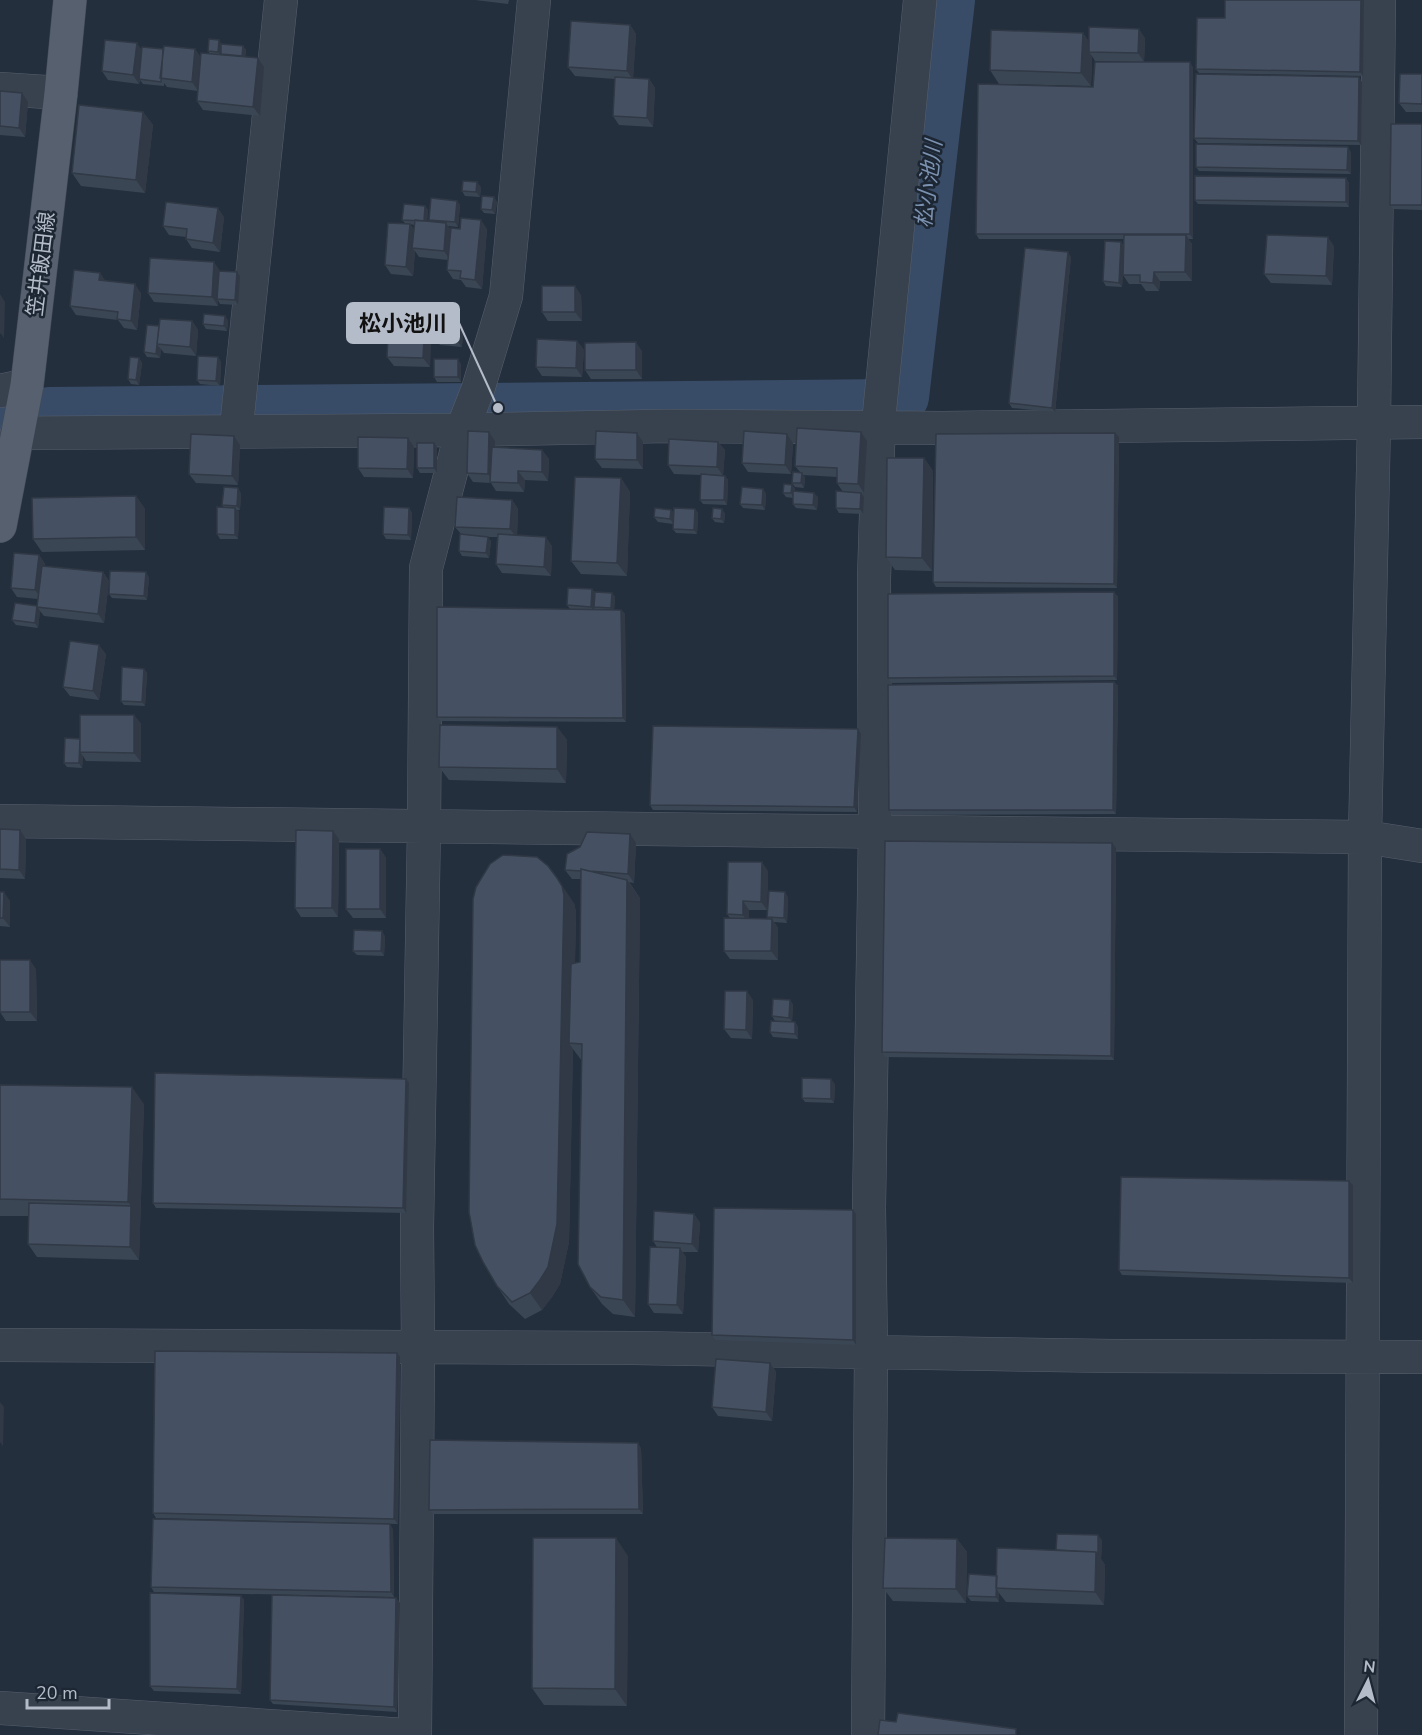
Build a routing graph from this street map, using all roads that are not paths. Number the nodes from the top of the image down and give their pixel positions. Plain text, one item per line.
1 (70, 0) edge
2 (281, 0) edge
3 (534, 0) edge
4 (920, 0) edge
5 (1379, 0) edge
6 (0, 89) edge
7 (62, 93) junction
8 (879, 409) junction
9 (14, 417) edge
10 (1422, 422) edge
11 (1374, 423) junction
12 (463, 429) junction
13 (236, 430) junction
14 (0, 526) edge
15 (0, 821) edge
16 (424, 826) junction
17 (875, 830) junction
18 (1365, 837) junction
19 (1422, 846) edge
20 (0, 1345) edge
21 (418, 1348) junction
22 (871, 1353) junction
23 (1364, 1357) junction
24 (1422, 1357) edge
25 (0, 1708) edge
26 (405, 1735) edge
27 (415, 1735) edge
28 (868, 1735) edge
29 (1361, 1735) edge

1 - 7 main road, 笠井飯田線
2 - 13 street
3 - 12 street
4 - 8 street
5 - 11 street
6 - 7 street
7 - 9 main road, 笠井飯田線
8 - 11 street
8 - 12 street
8 - 17 street
9 - 13 street
9 - 14 main road, 笠井飯田線
10 - 11 street
11 - 18 street
12 - 13 street
12 - 16 street
15 - 16 street
16 - 17 street
16 - 21 street
17 - 18 street
17 - 22 street
18 - 19 street
18 - 23 street
20 - 21 street
21 - 22 street
21 - 27 street
22 - 23 street
22 - 28 street
23 - 24 street
23 - 29 street
25 - 26 street

